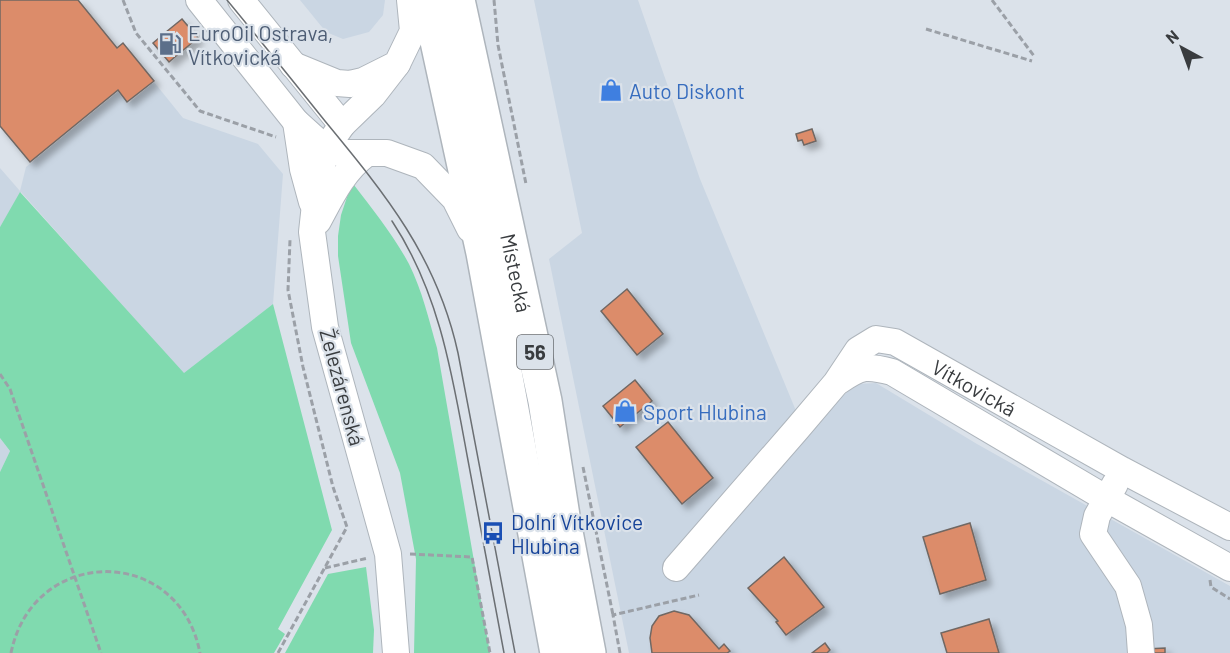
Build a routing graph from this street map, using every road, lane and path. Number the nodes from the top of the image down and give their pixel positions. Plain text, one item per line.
1 (123, 0) edge
2 (199, 0) edge
3 (241, 0) edge
4 (410, 0) edge
5 (428, 0) edge
6 (458, 0) edge
7 (475, 0) edge
8 (992, 0) edge
9 (926, 29) dead end
10 (471, 54) junction
11 (397, 64) junction
12 (293, 65) junction
13 (342, 125) junction
14 (290, 131) junction
15 (327, 150) junction
16 (366, 154) junction
17 (305, 226) junction
18 (483, 253) junction
19 (0, 374) edge
20 (836, 383) junction
21 (1122, 470) junction
22 (1107, 499) junction
23 (1230, 527) edge
24 (388, 554) junction
25 (326, 568) junction
26 (676, 568) dead end
27 (1230, 568) edge
28 (74, 575) junction
29 (699, 595) dead end
30 (11, 653) edge
31 (101, 653) edge
32 (200, 653) edge
33 (278, 653) edge
34 (396, 653) edge
35 (490, 653) edge
36 (557, 653) edge
37 (589, 653) edge
38 (620, 653) edge
39 (1141, 653) edge

1 - 14 path
2 - 14 street
3 - 12 street
4 - 11 street, Železárenská
5 - 18 highway, Místecká / 56
6 - 10 highway, Místecká / 56
7 - 10 highway
8 - 9 path
10 - 37 highway, Místecká / 56
11 - 12 street
11 - 13 street, Železárenská
12 - 13 street
13 - 15 street, Železárenská
14 - 15 street
14 - 17 street
15 - 16 street
15 - 17 street, Železárenská
16 - 17 street
16 - 18 street
17 - 24 street, Železárenská
17 - 25 path
18 - 36 highway, Místecká / 56
19 - 28 path
20 - 21 street, Vítkovická
20 - 22 street, Vítkovická
20 - 26 street, Vítkovická
21 - 22 street
21 - 23 street, Vítkovická
22 - 27 street, Vítkovická
22 - 39 street
24 - 25 path
24 - 34 street, Železárenská
24 - 35 path
25 - 33 path
28 - 30 path
28 - 31 path
28 - 32 path
29 - 38 path

